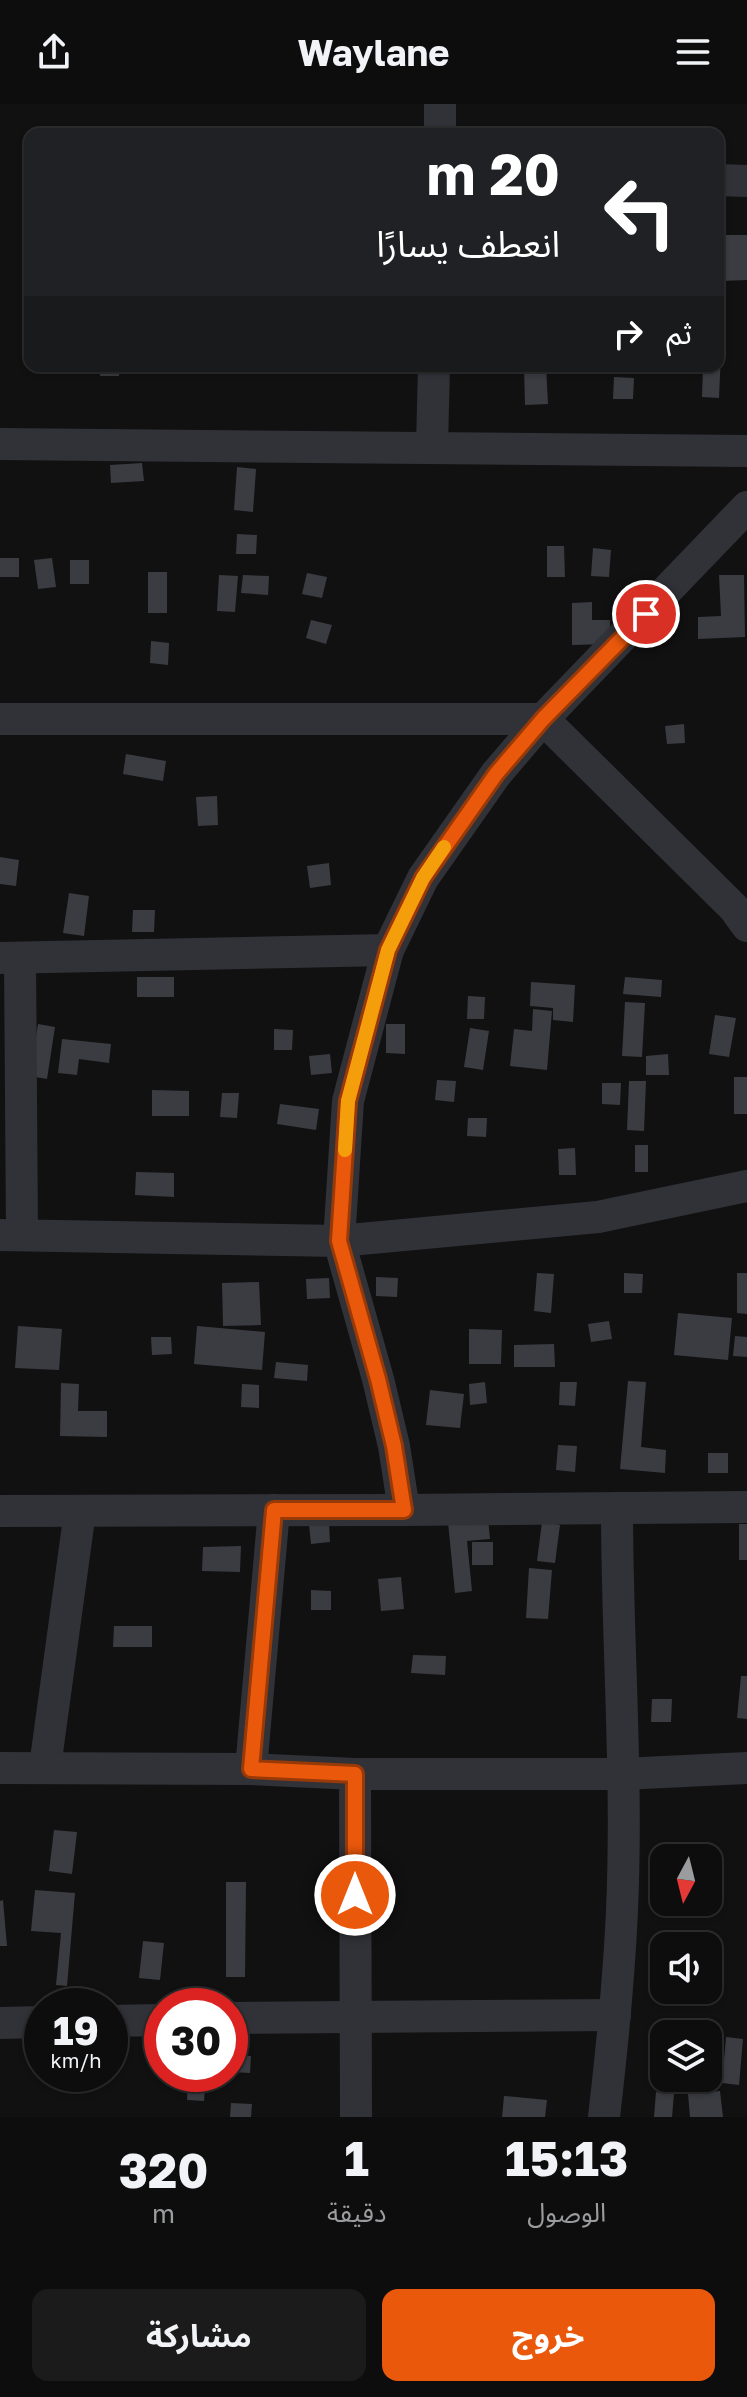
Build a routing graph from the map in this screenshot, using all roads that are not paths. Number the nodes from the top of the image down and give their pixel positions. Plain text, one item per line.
1 (440, 104) edge
2 (440, 128) edge
3 (724, 180) edge
4 (747, 181) edge
5 (434, 372) edge
6 (0, 444) edge
7 (432, 446) junction
8 (747, 451) edge
9 (747, 507) edge
10 (0, 719) edge
11 (543, 719) junction
12 (747, 926) edge
13 (388, 950) junction
14 (10, 958) edge
15 (747, 1186) edge
16 (11, 1235) edge
17 (339, 1241) junction
18 (747, 1507) edge
19 (617, 1508) junction
20 (274, 1510) junction
21 (404, 1510) junction
22 (0, 1511) edge
23 (80, 1511) junction
24 (45, 1767) junction
25 (0, 1768) edge
26 (747, 1768) edge
27 (251, 1769) junction
28 (355, 1774) junction
29 (622, 1774) junction
30 (355, 2015) junction
31 (615, 2015) junction
32 (248, 2018) edge
33 (24, 2022) edge
34 (0, 2023) edge
35 (356, 2117) edge
36 (604, 2117) edge

1 - 2 street
3 - 4 street
5 - 7 street
6 - 7 street
7 - 8 street
9 - 11 street
10 - 11 street
11 - 12 street
11 - 13 street
13 - 14 street
13 - 17 street
14 - 16 street
15 - 17 street
16 - 17 street
17 - 21 street
18 - 19 street
19 - 21 street
19 - 29 street
20 - 21 street
20 - 23 street
20 - 27 street
22 - 23 street
23 - 24 street
24 - 25 street
24 - 27 street
26 - 29 street
27 - 28 street
28 - 29 street
28 - 30 street
29 - 31 street
30 - 31 street
30 - 32 street
30 - 35 street
31 - 36 street
33 - 34 street

